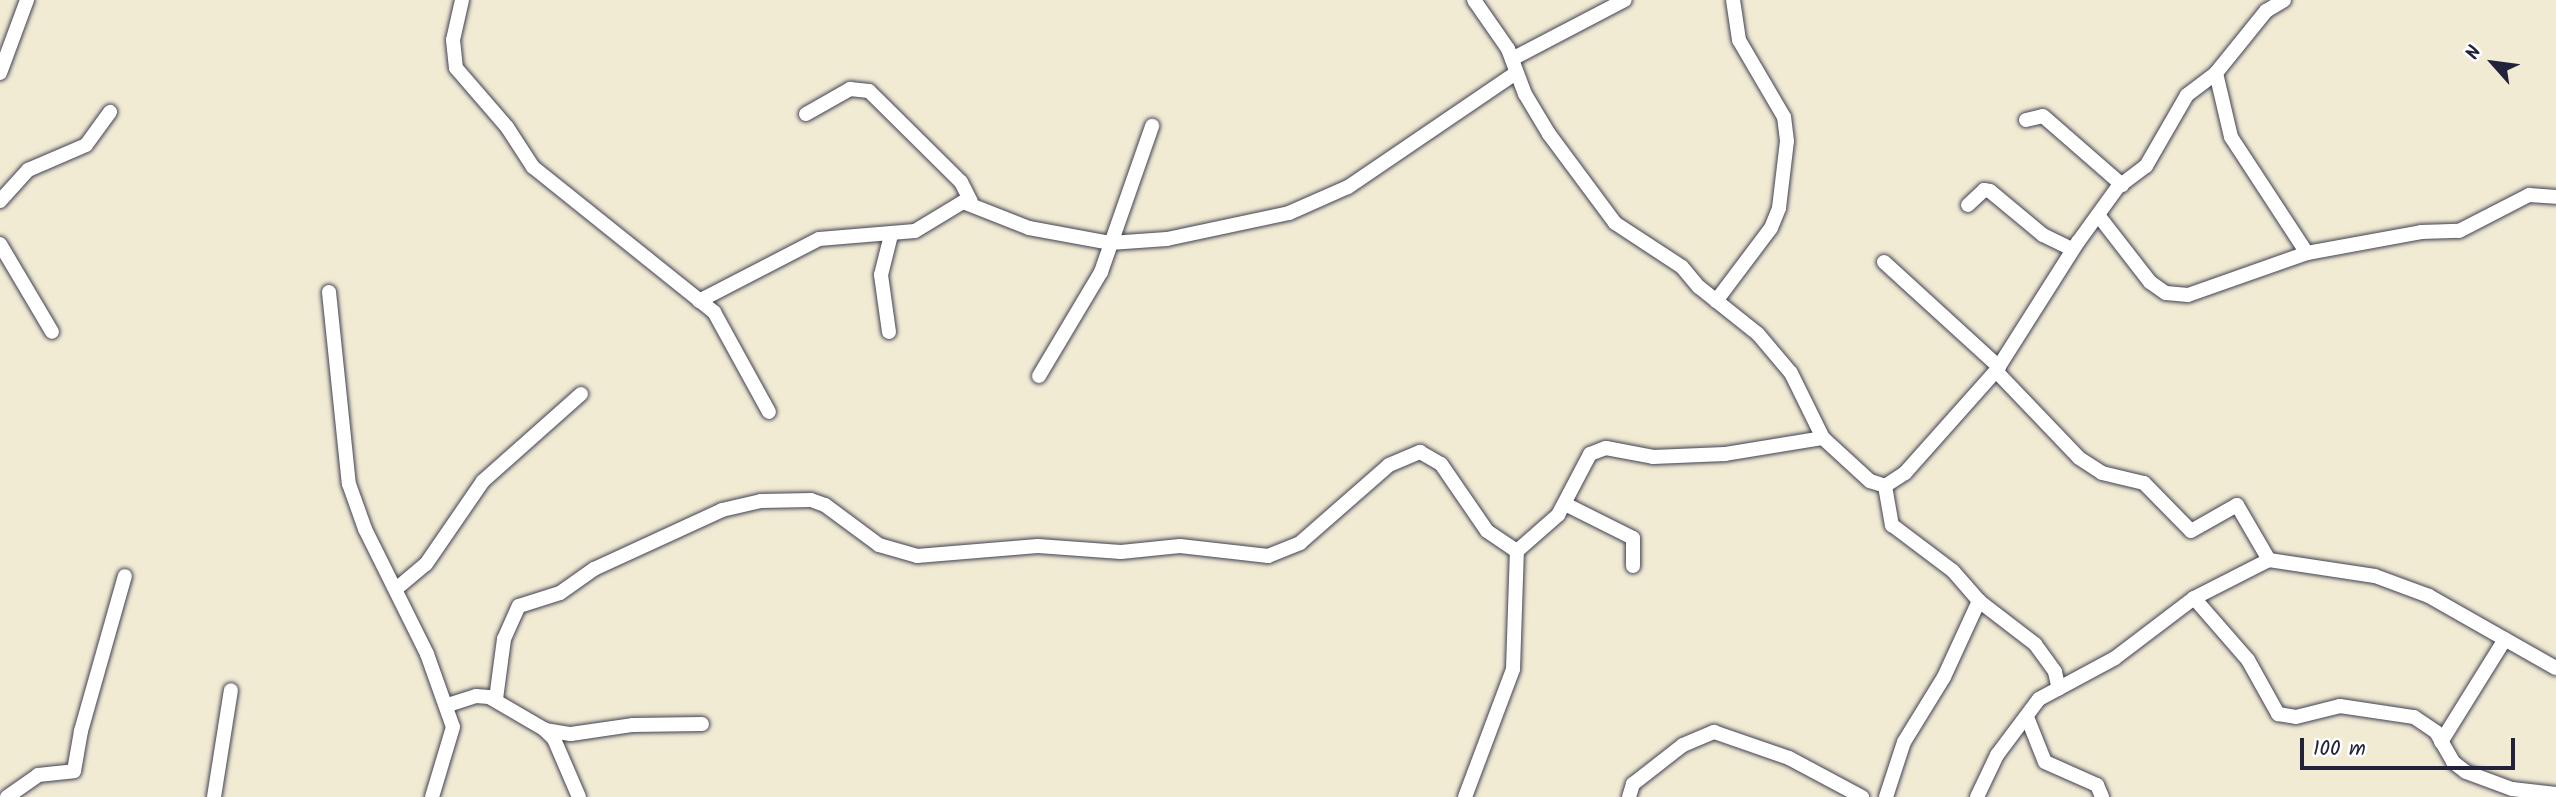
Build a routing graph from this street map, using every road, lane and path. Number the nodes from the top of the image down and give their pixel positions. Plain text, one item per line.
1 (27, 0) edge
2 (463, 0) edge
3 (1474, 0) edge
4 (1625, 0) edge
5 (1732, 0) edge
6 (2284, 0) edge
7 (1514, 66) junction
8 (0, 73) edge
9 (2216, 73) junction
10 (110, 112) dead end
11 (806, 114) dead end
12 (2026, 120) dead end
13 (1152, 126) dead end
14 (2122, 185) junction
15 (2556, 197) edge
16 (0, 201) edge
17 (971, 202) junction
18 (1968, 205) dead end
19 (2098, 215) junction
20 (891, 235) junction
21 (1110, 243) junction
22 (0, 244) edge
23 (2072, 249) junction
24 (2307, 253) junction
25 (1884, 262) dead end
26 (330, 292) dead end
27 (699, 300) junction
28 (1716, 301) junction
29 (52, 332) dead end
30 (889, 332) dead end
31 (1998, 369) junction
32 (1038, 376) dead end
33 (581, 394) dead end
34 (769, 412) dead end
35 (1823, 438) junction
36 (1885, 486) junction
37 (1565, 504) junction
38 (1517, 551) junction
39 (2269, 560) junction
40 (1633, 566) dead end
41 (125, 576) dead end
42 (396, 589) junction
43 (2194, 598) junction
44 (1979, 601) junction
45 (2505, 639) junction
46 (2556, 668) edge
47 (2059, 689) junction
48 (231, 690) dead end
49 (496, 699) junction
50 (448, 705) junction
51 (2027, 717) junction
52 (702, 724) dead end
53 (544, 729) junction
54 (2441, 742) junction
55 (2556, 794) edge
56 (7, 797) edge
57 (214, 797) edge
58 (432, 797) edge
59 (579, 797) edge
60 (1465, 797) edge
61 (1629, 797) edge
62 (1862, 797) edge
63 (1886, 797) edge
64 (1977, 797) edge
65 (2102, 797) edge

1 - 8 street
2 - 27 street
3 - 7 street
4 - 7 street
5 - 28 street
6 - 9 street
7 - 21 street
7 - 28 street
9 - 14 street
9 - 24 street
10 - 16 street
11 - 17 street
12 - 14 street
13 - 21 street
14 - 19 street
15 - 24 street
17 - 20 street
17 - 21 street
18 - 23 street
19 - 23 street
19 - 24 street
20 - 27 street
20 - 30 street
21 - 32 street
22 - 29 street
23 - 31 street
25 - 31 street
26 - 42 street
27 - 34 street
28 - 35 street
31 - 36 street
31 - 39 street
33 - 42 street
35 - 36 street
35 - 37 street
36 - 44 street
37 - 38 street
37 - 40 street
38 - 49 street
38 - 60 street
39 - 43 street
39 - 45 street
41 - 56 street
42 - 50 street
43 - 47 street
43 - 54 street
44 - 47 street
44 - 63 street
45 - 46 street
45 - 54 street
47 - 51 street
48 - 57 street
49 - 50 street
49 - 53 street
50 - 58 street
51 - 64 street
51 - 65 street
52 - 53 street
53 - 59 street
54 - 55 street
61 - 62 street

